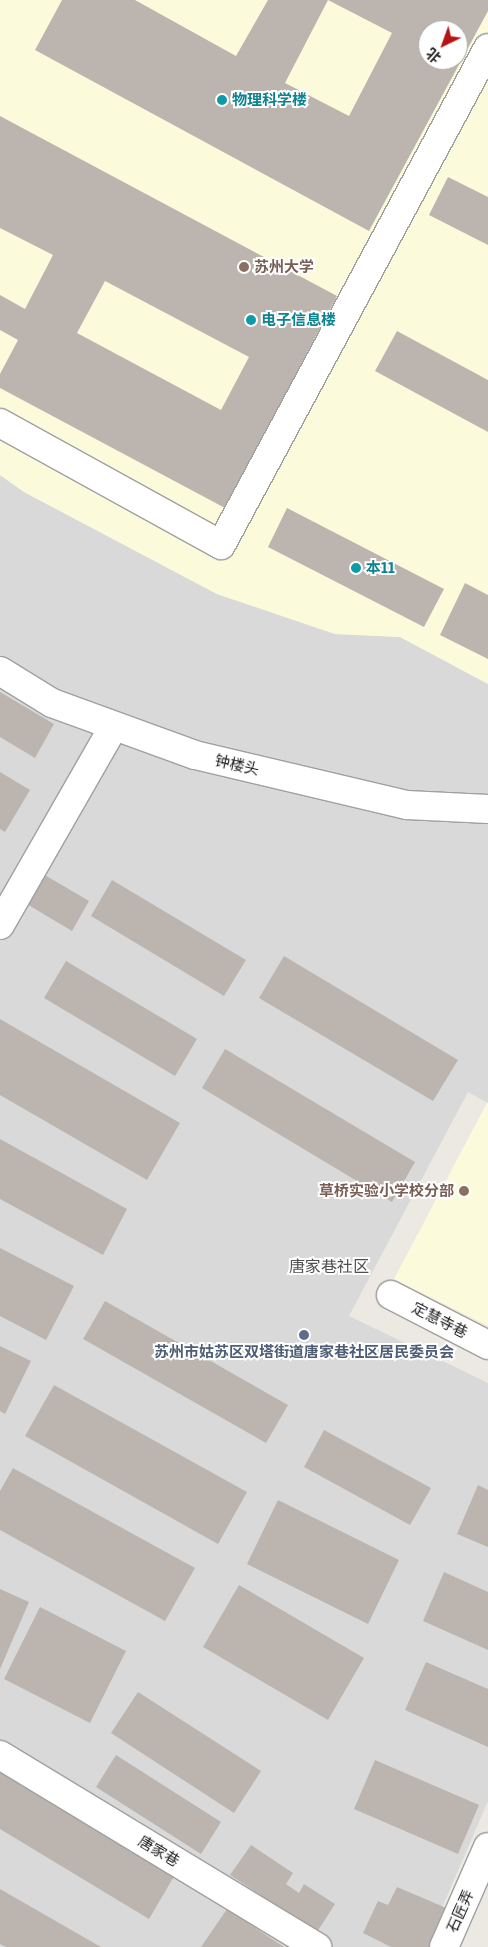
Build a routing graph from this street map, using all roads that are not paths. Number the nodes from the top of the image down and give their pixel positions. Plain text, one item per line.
1 (488, 48) edge
2 (0, 423) edge
3 (0, 671) edge
4 (114, 726) junction
5 (488, 809) edge
6 (0, 925) edge
7 (391, 1294) dead end
8 (488, 1345) edge
9 (0, 1755) edge
10 (488, 1847) edge
11 (317, 1947) edge
12 (444, 1947) edge

1 - 2 street
3 - 4 street, 钟楼头
4 - 5 street, 钟楼头
4 - 6 street
7 - 8 street, 定慧寺巷
9 - 11 street, 唐家巷
10 - 12 street, 石匠弄

